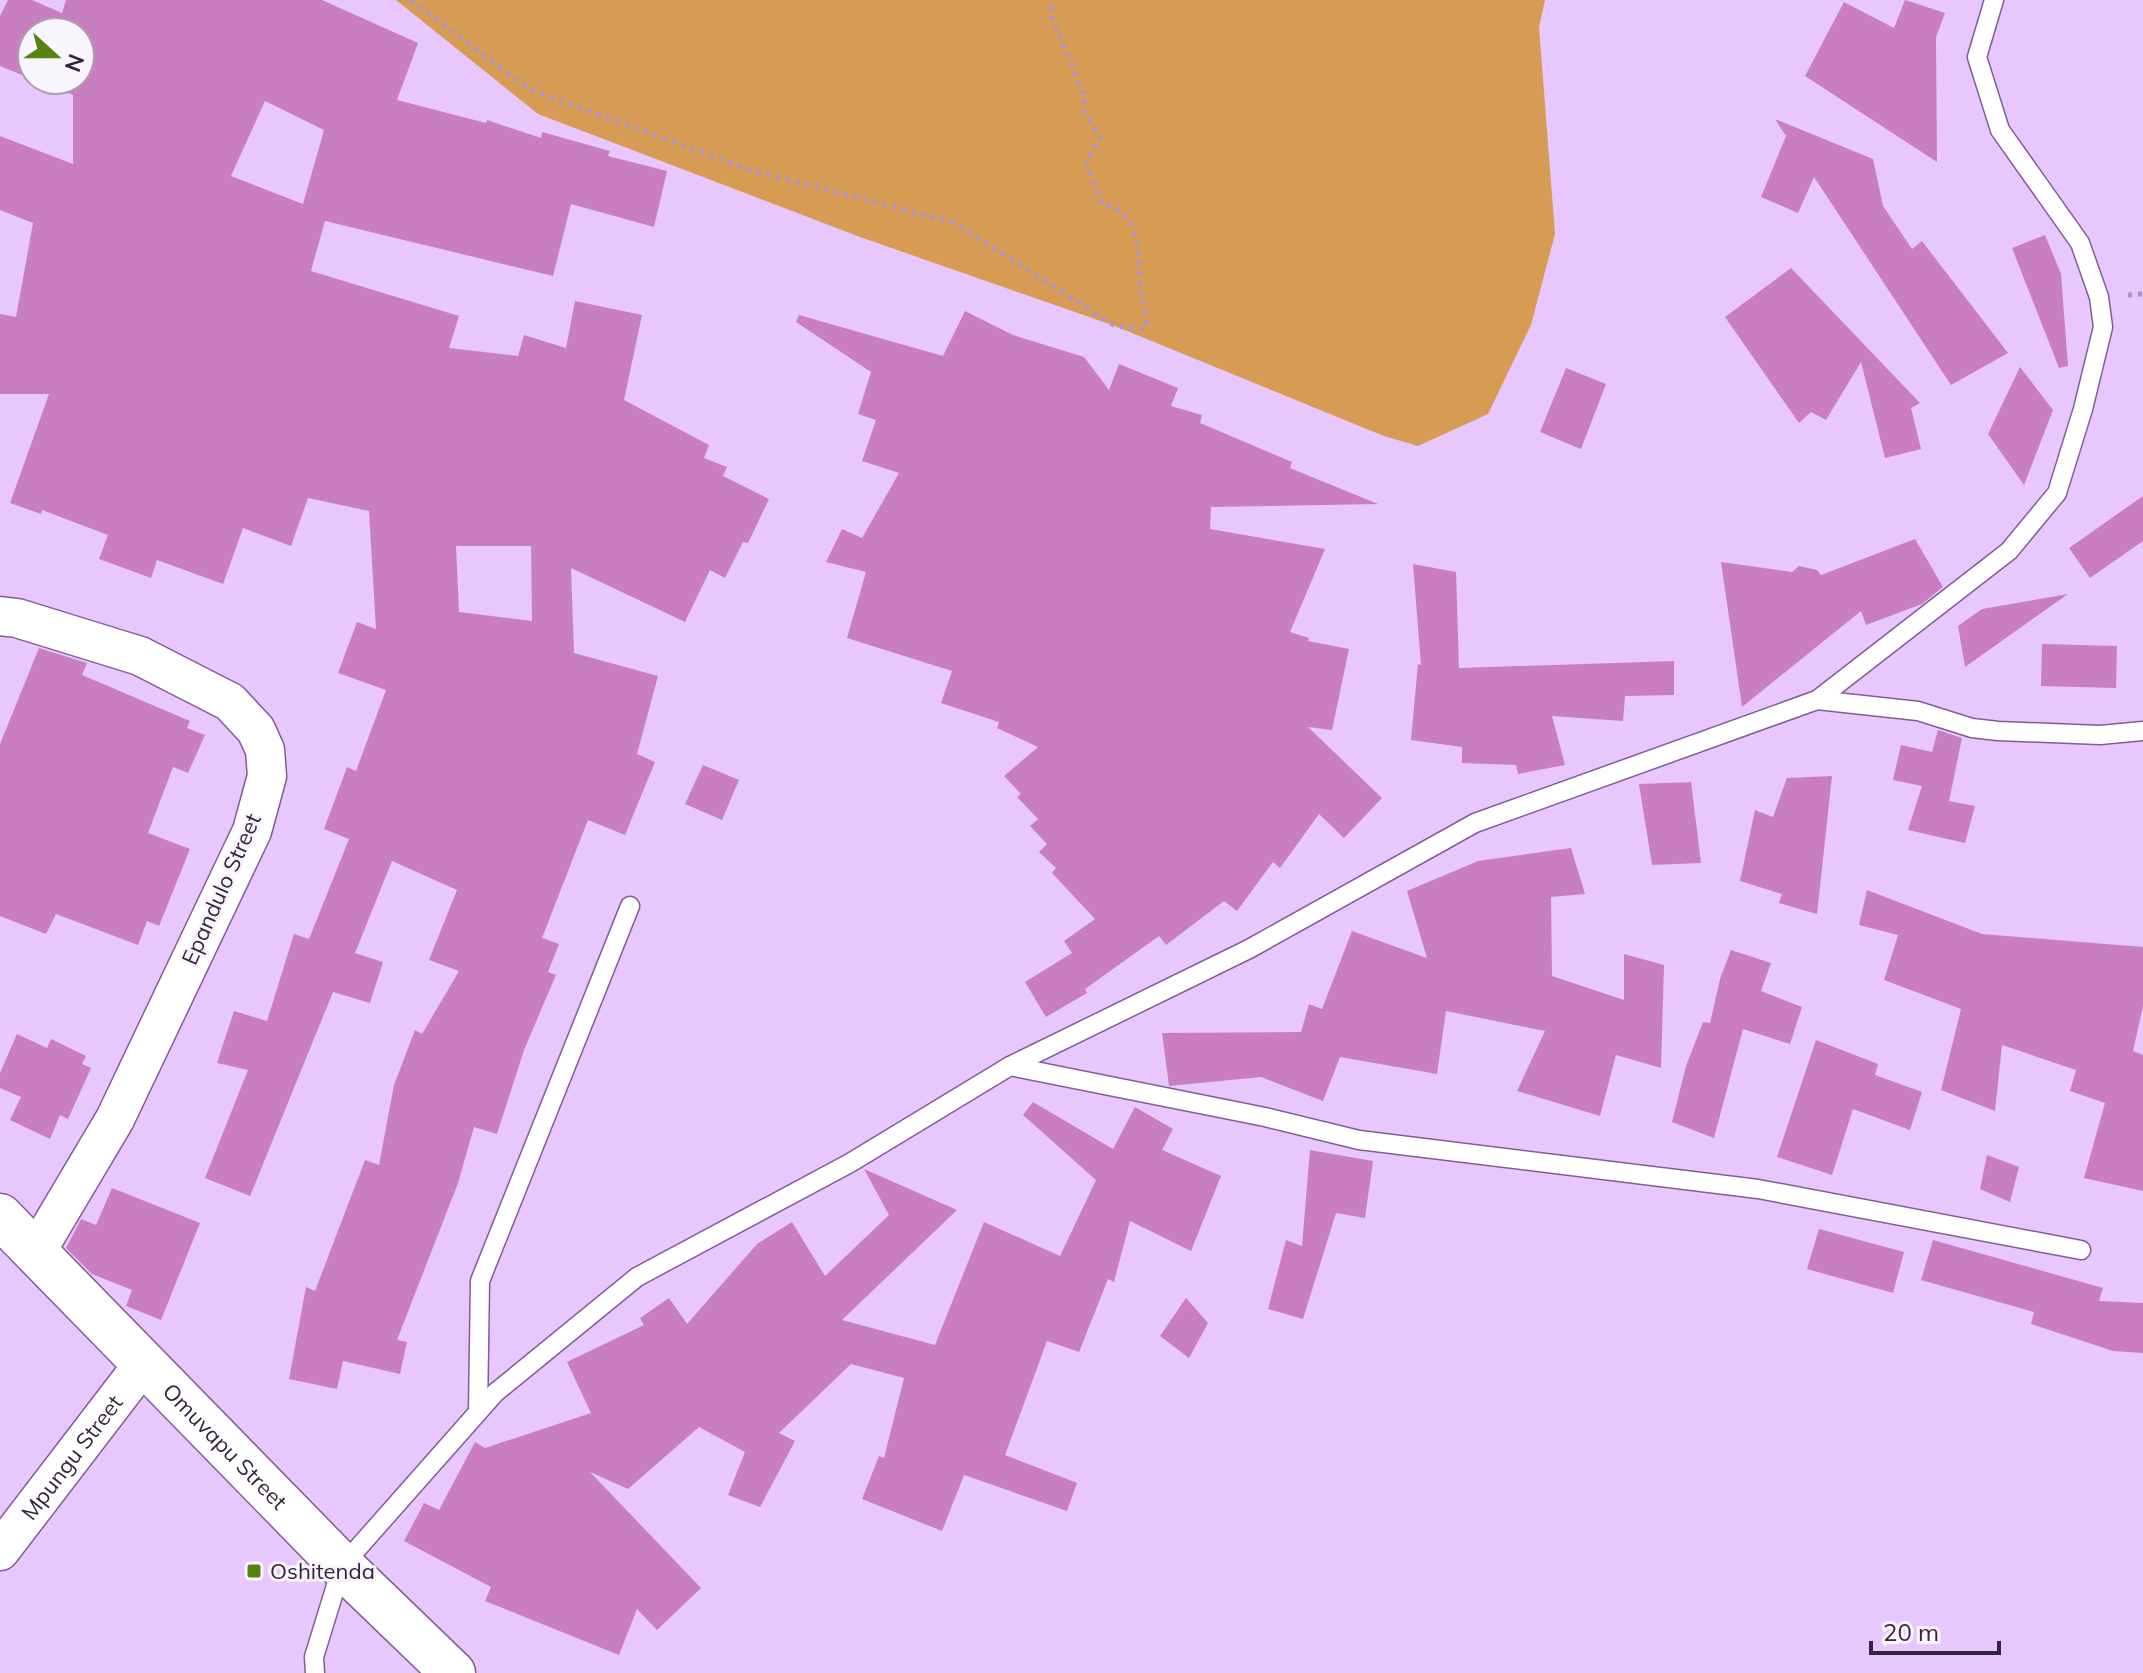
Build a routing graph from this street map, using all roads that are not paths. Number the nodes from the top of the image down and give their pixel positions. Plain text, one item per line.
1 (1994, 0) edge
2 (0, 616) edge
3 (1817, 700) junction
4 (2143, 731) edge
5 (630, 906) dead end
6 (1010, 1066) junction
7 (0, 1216) edge
8 (2081, 1250) dead end
9 (36, 1252) junction
10 (144, 1363) junction
11 (478, 1412) junction
12 (0, 1551) edge
13 (342, 1566) junction
14 (315, 1673) edge
15 (453, 1673) edge

1 - 3 lane
2 - 9 street, Epandulo Street
3 - 4 lane
3 - 6 lane
5 - 11 lane
6 - 8 lane
6 - 11 lane
7 - 9 street, Omuvapu Street
9 - 10 street, Omuvapu Street
10 - 12 street, Mpungu Street
10 - 13 street, Omuvapu Street
11 - 13 lane
13 - 14 lane
13 - 15 street, Omuvapu Street

